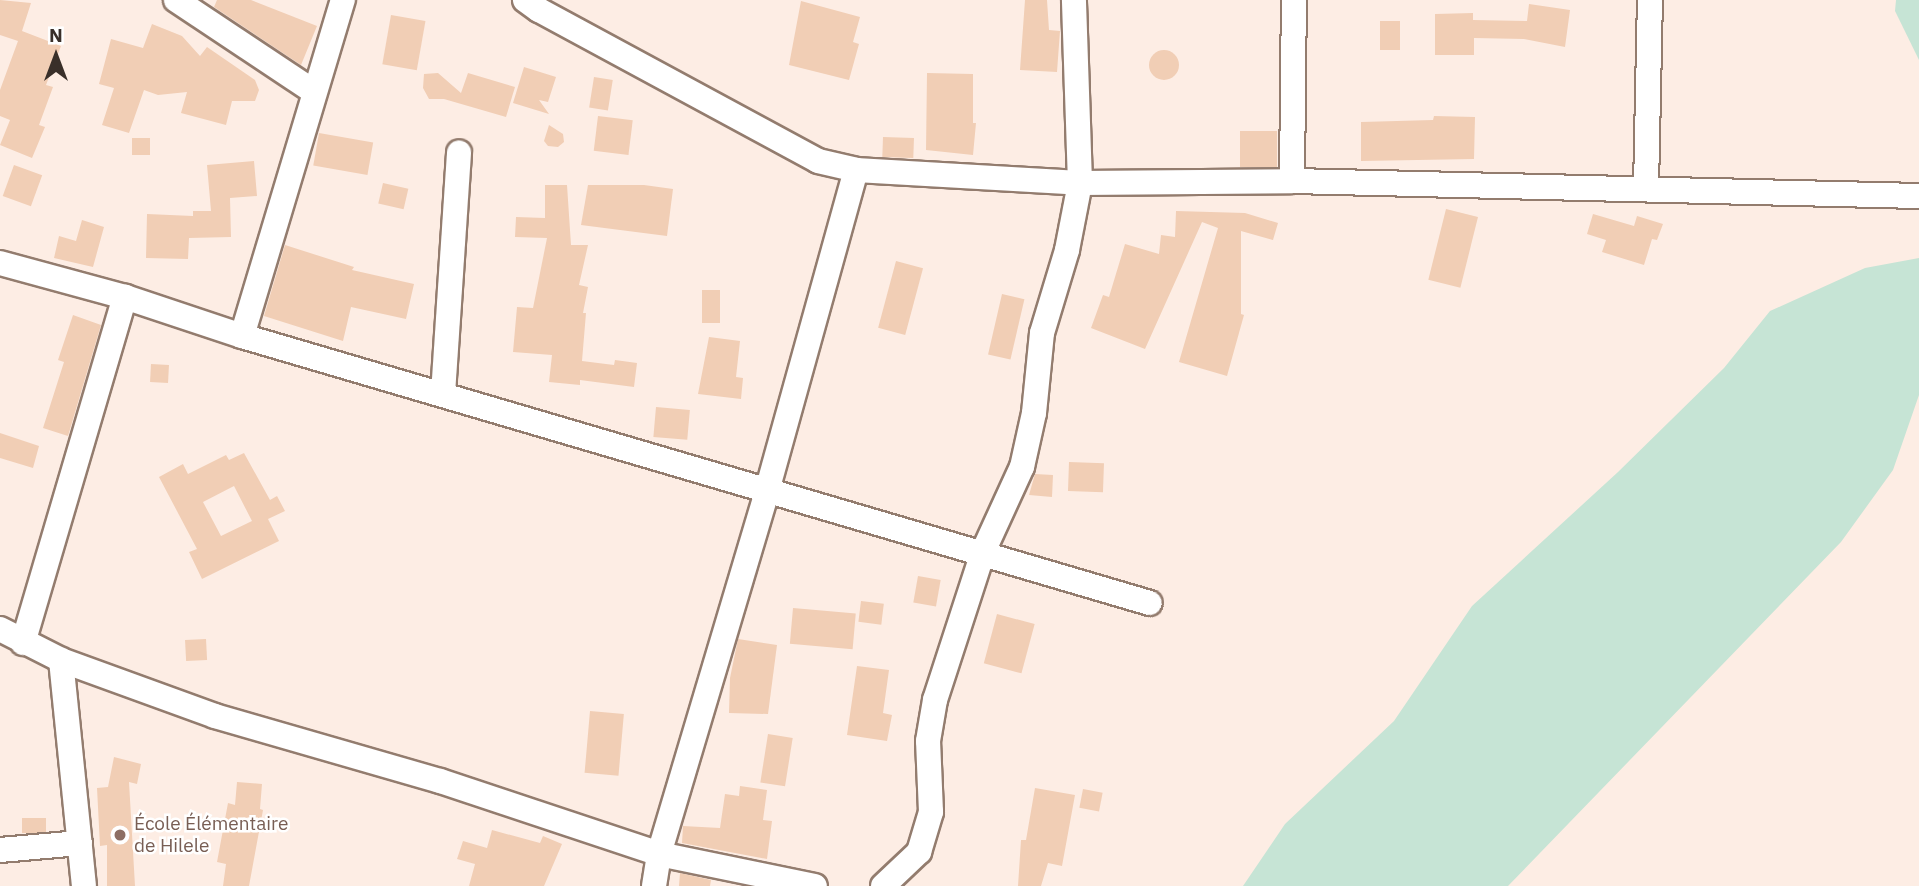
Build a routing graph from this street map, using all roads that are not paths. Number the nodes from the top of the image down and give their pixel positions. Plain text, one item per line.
1 (176, 0) edge
2 (343, 0) edge
3 (1074, 0) edge
4 (1294, 0) edge
5 (1650, 0) edge
6 (536, 4) edge
7 (313, 91) junction
8 (459, 152) dead end
9 (856, 170) junction
10 (1292, 181) junction
11 (1080, 183) junction
12 (1646, 188) junction
13 (1919, 196) edge
14 (0, 263) edge
15 (125, 297) junction
16 (242, 336) junction
17 (443, 394) junction
18 (767, 491) junction
19 (983, 552) junction
20 (1150, 603) dead end
21 (0, 629) edge
22 (23, 643) junction
23 (61, 660) junction
24 (79, 843) junction
25 (0, 850) edge
26 (659, 854) junction
27 (84, 886) edge
28 (654, 886) edge
29 (815, 886) edge
30 (883, 886) edge

1 - 7 street
2 - 7 street
3 - 11 street
4 - 10 street
5 - 12 street
6 - 9 street
7 - 16 street
8 - 17 street
9 - 11 street
9 - 18 street
10 - 11 street
10 - 12 street
11 - 19 street
12 - 13 street
14 - 15 street
15 - 16 street
15 - 22 street
16 - 17 street
17 - 18 street
18 - 19 street
18 - 26 street
19 - 20 street
19 - 30 street
21 - 22 street
22 - 23 street
23 - 24 street
23 - 26 street
24 - 25 street
24 - 27 street
26 - 28 street
26 - 29 street

